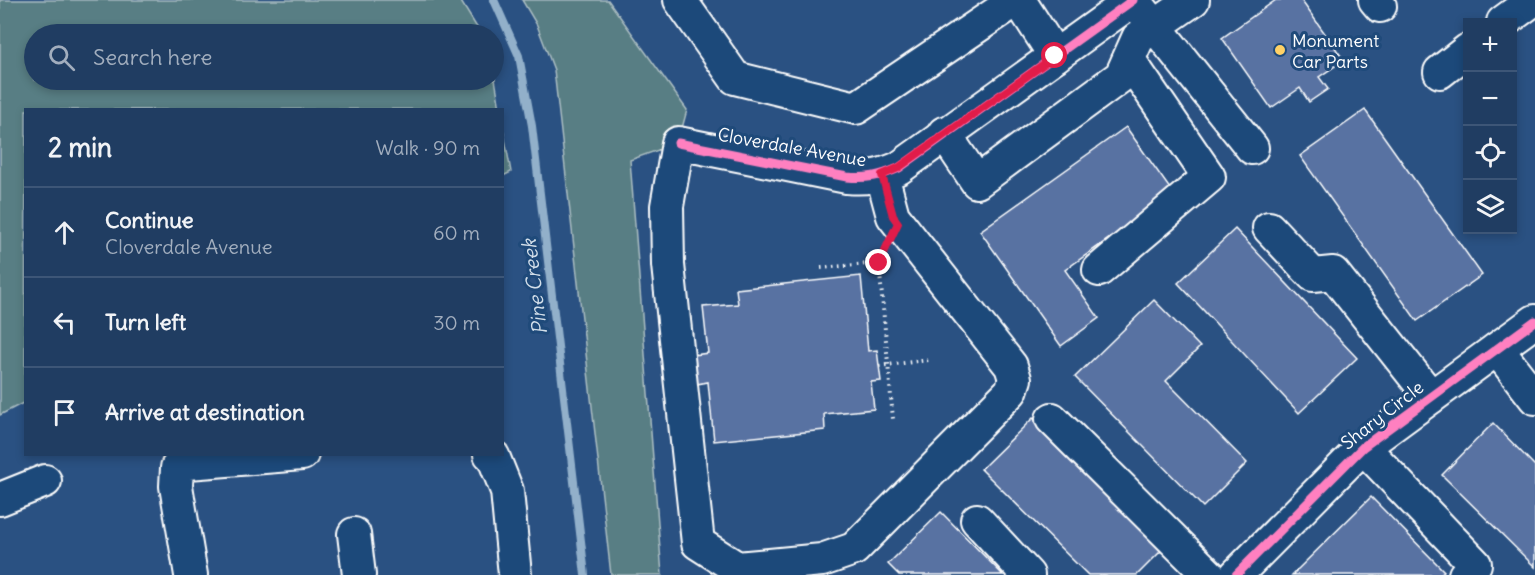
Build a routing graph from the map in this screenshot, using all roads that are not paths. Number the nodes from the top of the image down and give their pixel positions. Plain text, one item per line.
1 (680, 0) edge
2 (1018, 0) edge
3 (1134, 0) edge
4 (1193, 0) edge
5 (1533, 0) edge
6 (1508, 18) edge
7 (1155, 26) junction
8 (1463, 53) edge
9 (1055, 56) junction
10 (1129, 60) junction
11 (1440, 72) dead end
12 (945, 133) junction
13 (1252, 148) dead end
14 (882, 175) junction
15 (1269, 228) dead end
16 (1099, 270) dead end
17 (1535, 321) edge
18 (1497, 349) junction
19 (1431, 397) junction
20 (1535, 398) edge
21 (1052, 419) dead end
22 (1363, 447) junction
23 (277, 456) edge
24 (493, 456) edge
25 (45, 481) dead end
26 (0, 499) edge
27 (977, 520) dead end
28 (354, 534) dead end
29 (191, 575) edge
30 (359, 575) edge
31 (515, 575) edge
32 (1028, 575) edge
33 (1209, 575) edge
34 (1236, 575) edge
35 (1465, 575) edge

1 - 2 street
2 - 9 street
3 - 7 street
3 - 9 street, Cloverdale Avenue
4 - 7 street
5 - 6 street
7 - 10 street
7 - 13 street
8 - 11 street
9 - 12 street, Cloverdale Avenue
10 - 12 street
10 - 16 street
12 - 14 street, Cloverdale Avenue
14 - 14 street, Cloverdale Avenue
15 - 19 street
17 - 18 street, Shary Circle
18 - 19 street, Shary Circle
18 - 20 street
19 - 22 street, Shary Circle
21 - 33 street
22 - 34 street, Shary Circle
22 - 35 street
23 - 29 street
24 - 31 street
25 - 26 street
27 - 32 street
28 - 30 street

